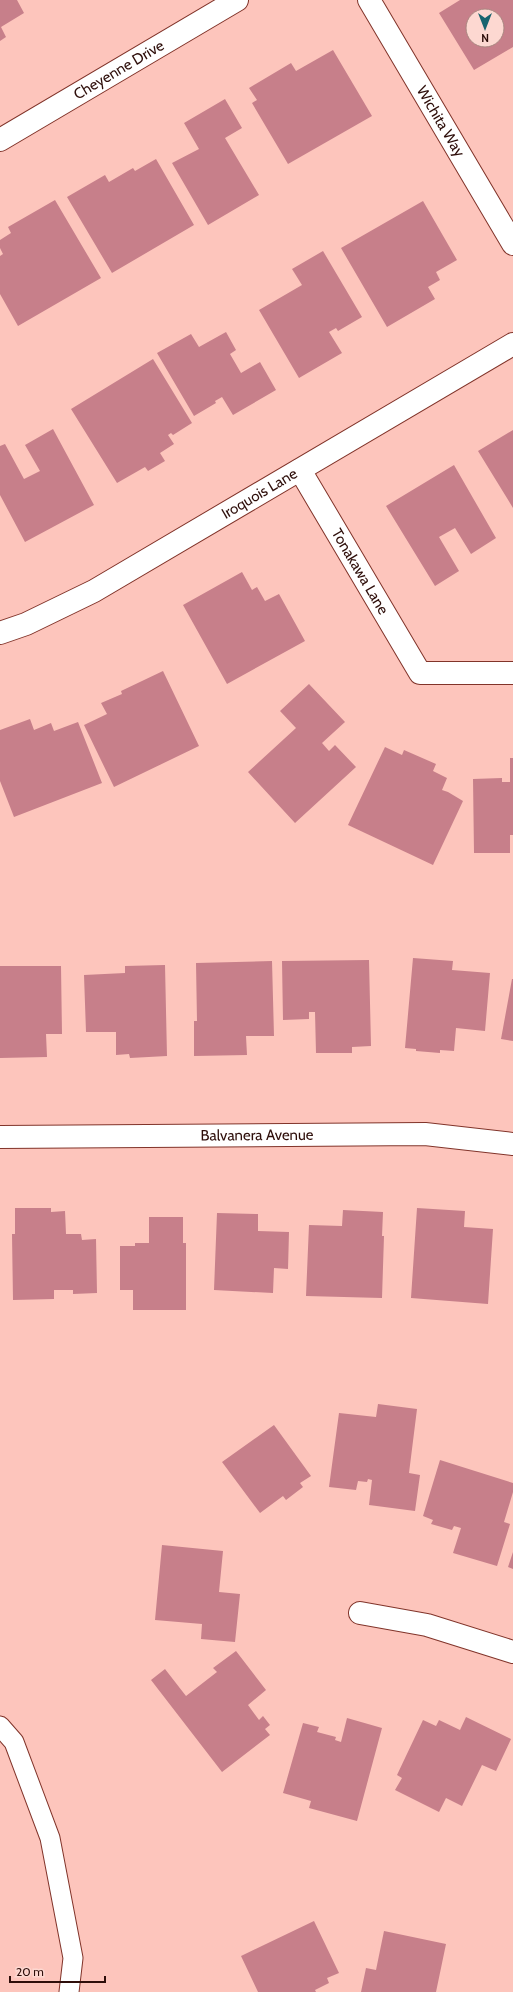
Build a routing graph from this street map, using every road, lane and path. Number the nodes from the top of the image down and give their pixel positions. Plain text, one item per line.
1 (237, 0) edge
2 (369, 0) edge
3 (0, 140) edge
4 (513, 244) edge
5 (513, 344) edge
6 (300, 470) junction
7 (0, 633) edge
8 (513, 672) edge
9 (0, 1137) edge
10 (513, 1144) edge
11 (360, 1613) dead end
12 (513, 1652) edge
13 (0, 1726) edge
14 (69, 1992) edge

1 - 3 street, Cheyenne Drive
2 - 4 street, Wichita Way
5 - 6 street, Iroquois Lane
6 - 7 street, Iroquois Lane
6 - 8 street, Tonakawa Lane
9 - 10 street, Balvanera Avenue
11 - 12 street
13 - 14 lane

